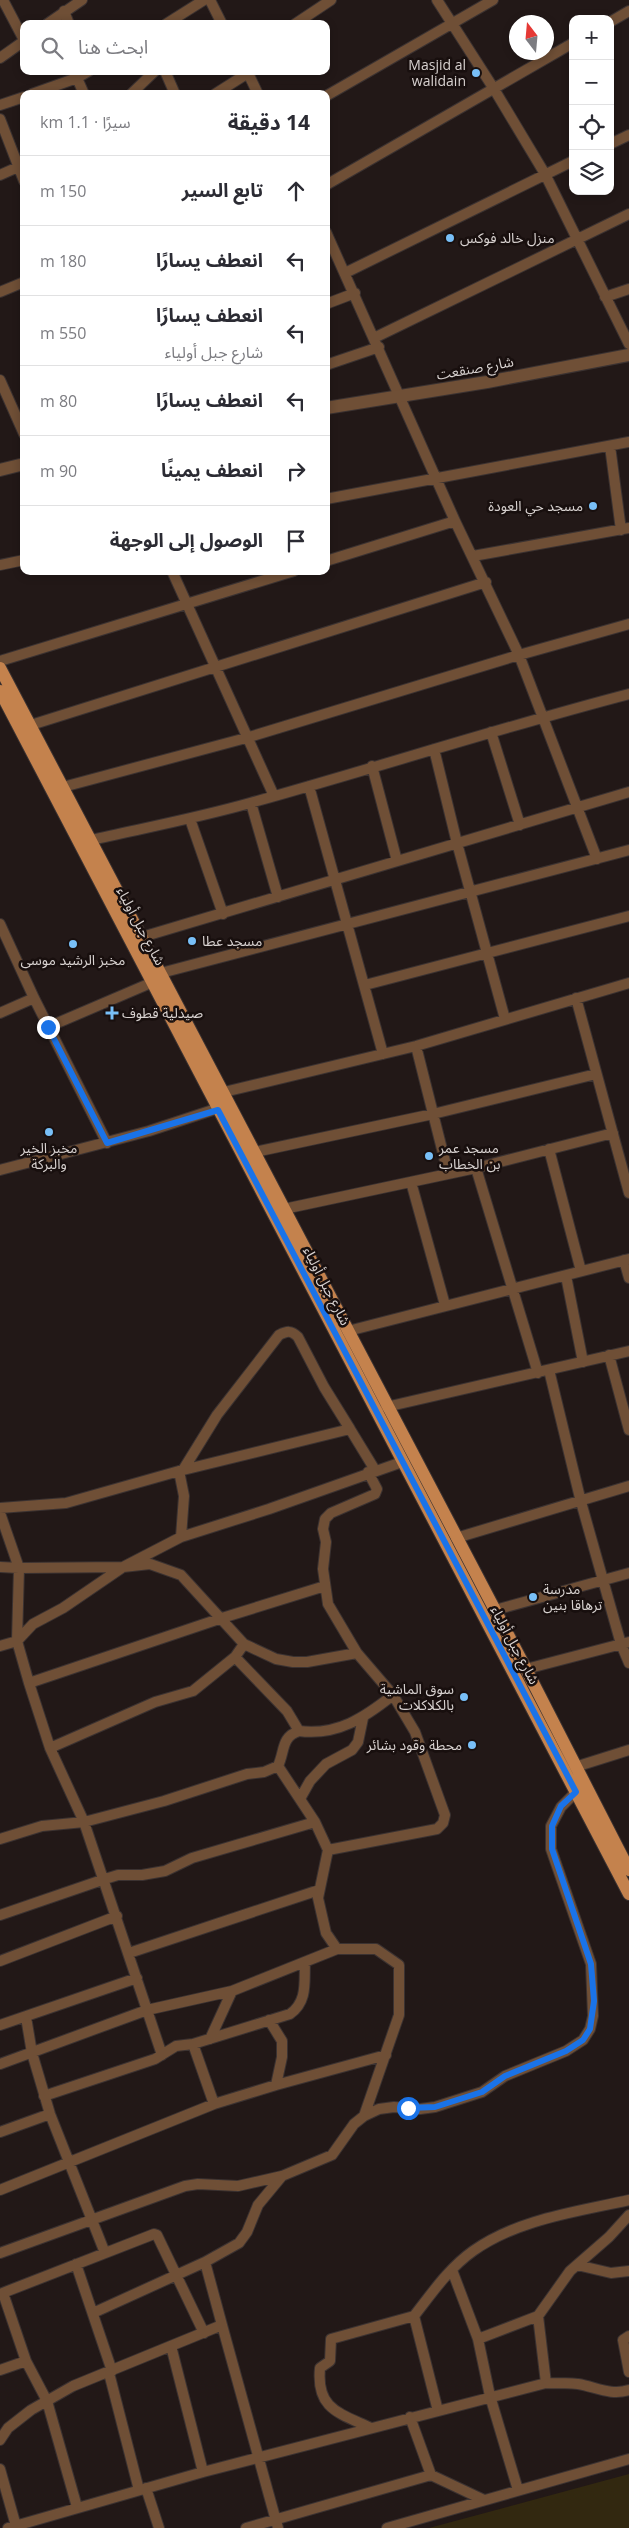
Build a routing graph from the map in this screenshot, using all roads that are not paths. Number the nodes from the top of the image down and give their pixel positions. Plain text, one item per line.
1 (3, 0) edge
2 (204, 0) edge
3 (210, 0) edge
4 (331, 0) edge
5 (437, 0) edge
6 (493, 0) edge
7 (79, 1) edge
8 (629, 11) edge
9 (64, 12) junction
10 (53, 20) edge
11 (67, 20) edge
12 (172, 20) edge
13 (220, 20) edge
14 (301, 20) edge
15 (614, 20) edge
16 (453, 24) junction
17 (20, 32) edge
18 (20, 43) edge
19 (569, 45) edge
20 (0, 58) edge
21 (82, 75) edge
22 (151, 75) edge
23 (167, 75) edge
24 (244, 75) edge
25 (249, 75) edge
26 (77, 78) junction
27 (494, 89) junction
28 (43, 90) edge
29 (82, 90) edge
30 (135, 90) edge
31 (173, 90) edge
32 (221, 90) edge
33 (256, 90) edge
34 (330, 94) edge
35 (20, 97) edge
36 (0, 104) edge
37 (0, 119) edge
38 (629, 135) edge
39 (614, 142) edge
40 (19, 153) edge
41 (569, 163) edge
42 (18, 167) junction
43 (20, 172) edge
44 (545, 174) junction
45 (0, 175) edge
46 (330, 183) edge
47 (629, 214) edge
48 (576, 239) junction
49 (330, 240) edge
50 (345, 272) junction
51 (20, 284) edge
52 (629, 289) edge
53 (0, 292) edge
54 (355, 293) junction
55 (606, 297) junction
56 (330, 302) edge
57 (376, 343) junction
58 (629, 344) edge
59 (629, 355) edge
60 (330, 363) edge
61 (0, 380) edge
62 (400, 395) junction
63 (330, 407) edge
64 (20, 425) edge
65 (629, 442) edge
66 (610, 446) junction
67 (20, 465) edge
68 (0, 470) edge
69 (436, 478) junction
70 (330, 498) edge
71 (455, 521) junction
72 (625, 529) edge
73 (473, 556) junction
74 (330, 560) edge
75 (20, 561) edge
76 (0, 565) edge
77 (174, 575) edge
78 (281, 575) edge
79 (486, 582) junction
80 (186, 605) junction
81 (629, 624) edge
82 (519, 655) junction
83 (0, 661) edge
84 (0, 668) edge
85 (215, 668) junction
86 (0, 691) edge
87 (629, 694) edge
88 (543, 716) junction
89 (30, 725) junction
90 (491, 732) junction
91 (246, 738) junction
92 (434, 748) junction
93 (372, 766) junction
94 (309, 786) junction
95 (63, 787) junction
96 (629, 792) edge
97 (274, 796) junction
98 (251, 803) junction
99 (579, 807) junction
100 (190, 819) junction
101 (520, 824) junction
102 (90, 840) junction
103 (457, 843) junction
104 (629, 850) edge
105 (597, 859) junction
106 (397, 861) junction
107 (337, 880) junction
108 (470, 891) junction
109 (278, 897) junction
110 (223, 914) junction
111 (629, 916) edge
112 (348, 925) junction
113 (1, 929) edge
114 (142, 937) junction
115 (487, 952) junction
116 (157, 977) junction
117 (629, 983) edge
118 (365, 985) junction
119 (34, 998) junction
120 (576, 998) junction
121 (0, 1013) edge
122 (505, 1019) junction
123 (48, 1027) junction
124 (416, 1046) junction
125 (383, 1054) junction
126 (596, 1074) junction
127 (224, 1092) junction
128 (230, 1104) junction
129 (218, 1110) junction
130 (433, 1114) junction
131 (613, 1133) junction
132 (107, 1143) junction
133 (549, 1148) junction
134 (255, 1152) junction
135 (476, 1168) junction
136 (0, 1170) edge
137 (448, 1173) junction
138 (411, 1182) junction
139 (629, 1193) edge
140 (284, 1209) junction
141 (627, 1259) edge
142 (581, 1271) junction
143 (566, 1276) junction
144 (629, 1278) edge
145 (513, 1289) junction
146 (445, 1305) junction
147 (348, 1331) junction
148 (629, 1350) edge
149 (609, 1355) junction
150 (583, 1362) junction
151 (549, 1370) junction
152 (538, 1373) junction
153 (386, 1407) junction
154 (350, 1429) junction
155 (629, 1430) edge
156 (402, 1462) junction
157 (181, 1471) junction
158 (372, 1471) junction
159 (629, 1486) edge
160 (580, 1502) junction
161 (0, 1508) edge
162 (0, 1513) edge
163 (181, 1537) junction
164 (456, 1538) junction
165 (0, 1567) edge
166 (123, 1567) junction
167 (19, 1568) junction
168 (629, 1573) edge
169 (602, 1582) junction
170 (324, 1586) junction
171 (495, 1610) junction
172 (222, 1618) junction
173 (18, 1641) junction
174 (625, 1643) edge
175 (244, 1644) junction
176 (0, 1646) edge
177 (356, 1653) junction
178 (235, 1657) junction
179 (629, 1663) edge
180 (526, 1669) junction
181 (29, 1682) junction
182 (393, 1695) junction
183 (363, 1718) junction
184 (299, 1731) junction
185 (50, 1748) junction
186 (629, 1750) edge
187 (278, 1766) junction
188 (575, 1767) junction
189 (576, 1792) junction
190 (301, 1798) junction
191 (84, 1822) junction
192 (315, 1822) junction
193 (0, 1839) edge
194 (328, 1850) junction
195 (629, 1870) edge
196 (105, 1879) junction
197 (319, 1890) junction
198 (629, 1894) edge
199 (0, 1915) edge
200 (117, 1916) junction
201 (337, 1949) junction
202 (129, 1953) junction
203 (0, 1961) edge
204 (304, 1962) junction
205 (137, 1978) junction
206 (232, 1991) junction
207 (146, 2010) junction
208 (26, 2017) junction
209 (269, 2020) junction
210 (0, 2025) edge
211 (210, 2038) junction
212 (193, 2044) junction
213 (32, 2053) junction
214 (162, 2055) junction
215 (386, 2055) junction
216 (0, 2064) edge
217 (276, 2084) junction
218 (44, 2096) junction
219 (214, 2104) junction
220 (50, 2114) junction
221 (364, 2116) junction
222 (0, 2132) edge
223 (71, 2163) junction
224 (282, 2176) junction
225 (0, 2190) edge
226 (629, 2200) edge
227 (629, 2215) edge
228 (93, 2220) junction
229 (0, 2253) edge
230 (105, 2253) junction
231 (205, 2262) junction
232 (76, 2264) junction
233 (577, 2265) junction
234 (452, 2270) junction
235 (629, 2271) edge
236 (176, 2274) junction
237 (1, 2293) edge
238 (94, 2313) junction
239 (414, 2316) junction
240 (538, 2316) junction
241 (222, 2325) junction
242 (204, 2333) junction
243 (629, 2336) edge
244 (478, 2339) junction
245 (171, 2346) junction
246 (26, 2361) junction
247 (0, 2370) edge
248 (110, 2372) junction
249 (629, 2372) edge
250 (546, 2383) junction
251 (629, 2390) edge
252 (490, 2396) junction
253 (47, 2400) junction
254 (438, 2411) junction
255 (410, 2418) junction
256 (371, 2428) junction
257 (0, 2440) edge
258 (259, 2459) junction
259 (629, 2459) edge
260 (0, 2469) edge
261 (203, 2472) junction
262 (431, 2475) junction
263 (142, 2489) junction
264 (518, 2490) junction
265 (484, 2500) junction
266 (77, 2507) junction
267 (277, 2524) edge
268 (12, 2527) edge
269 (159, 2528) edge
270 (246, 2528) edge
271 (387, 2528) edge

1 - 17 street
2 - 12 street
3 - 13 street
4 - 14 street
5 - 16 street
6 - 16 street
7 - 9 street
8 - 15 street
9 - 10 street
9 - 11 street
16 - 27 street
16 - 34 street
18 - 20 street
19 - 27 street
21 - 26 street
22 - 30 street
23 - 31 street
24 - 32 street
25 - 33 street
26 - 28 street
26 - 29 street
27 - 44 street
27 - 46 street
35 - 36 street
37 - 40 street
38 - 39 street
40 - 42 street
41 - 44 street
42 - 43 street
42 - 45 street
44 - 48 street
44 - 50 street
47 - 48 street
48 - 55 street
48 - 57 street
49 - 50 street
50 - 54 street
51 - 53 street
52 - 55 street
54 - 56 street
54 - 57 street
55 - 58 street
57 - 60 street
57 - 62 street
59 - 62 street, شارع صنقعت
61 - 64 street
62 - 63 street, شارع صنقعت
62 - 69 street
65 - 66 street
66 - 69 street
66 - 72 street
67 - 68 street
69 - 70 street
69 - 71 street
71 - 73 street
71 - 74 street
72 - 73 street
73 - 79 street
75 - 76 street
77 - 80 street
78 - 80 street
79 - 82 street
79 - 85 street
80 - 83 street
80 - 85 street
81 - 82 street
82 - 88 street
82 - 91 street
84 - 89 main road, شارع جبل أولياء
85 - 89 street
85 - 91 street
86 - 116 main road, شارع جبل أولياء
87 - 88 street
88 - 90 street
88 - 99 street
89 - 95 main road, شارع جبل أولياء
90 - 92 street
90 - 101 street
91 - 95 street
91 - 97 street
92 - 93 street
92 - 103 street
93 - 94 street
93 - 106 street
94 - 97 street
94 - 107 street
95 - 102 main road, شارع جبل أولياء
96 - 99 street
97 - 98 street
98 - 100 street
98 - 109 street
99 - 101 street
99 - 105 street
100 - 102 street
100 - 110 street
101 - 103 street
102 - 114 main road, شارع جبل أولياء
103 - 106 street
103 - 108 street
104 - 105 street
105 - 108 street
106 - 107 street
107 - 109 street
107 - 112 street
108 - 112 street
108 - 115 street
109 - 110 street
110 - 114 street
111 - 115 street
112 - 116 street
112 - 118 street
113 - 119 street
114 - 116 main road, شارع جبل أولياء
115 - 118 street
115 - 122 street
116 - 123 street
116 - 127 main road, شارع جبل أولياء
116 - 129 main road, شارع جبل أولياء
117 - 120 street
118 - 125 street
119 - 121 street
119 - 123 street
120 - 122 street
120 - 126 street
122 - 124 street
123 - 132 street
124 - 125 street
124 - 130 street
125 - 127 street
126 - 130 street
126 - 131 street
127 - 128 main road, شارع جبل أولياء
128 - 129 street
128 - 134 main road, شارع جبل أولياء
129 - 132 street
129 - 156 main road, شارع جبل أولياء
130 - 134 street
130 - 137 street
131 - 133 street
131 - 139 street
132 - 136 street
133 - 135 street
133 - 142 street
134 - 140 main road, شارع جبل أولياء
135 - 137 street
135 - 145 street
137 - 138 street
138 - 140 street
138 - 146 street
140 - 147 main road, شارع جبل أولياء
141 - 142 street
141 - 144 street
142 - 143 street
143 - 145 street
143 - 150 street
145 - 146 street
145 - 152 street
146 - 147 street
147 - 153 main road, شارع جبل أولياء
148 - 149 street
149 - 150 street
149 - 155 street
150 - 151 street
151 - 152 street
151 - 160 street
152 - 153 street
153 - 164 main road, شارع جبل أولياء
154 - 157 street
154 - 157 street
154 - 158 street
156 - 158 street
156 - 189 main road, شارع جبل أولياء
157 - 161 street
157 - 163 street
158 - 163 street
158 - 170 street
159 - 160 street
160 - 164 street
160 - 169 street
162 - 167 street
163 - 166 street
164 - 171 main road, شارع جبل أولياء
165 - 167 street
166 - 167 street
166 - 172 street
166 - 173 street
167 - 173 street
168 - 169 street
169 - 171 street
169 - 174 street
170 - 172 street
170 - 177 street
171 - 180 main road, شارع جبل أولياء
172 - 175 street
172 - 181 street
173 - 176 street
173 - 181 street
174 - 179 street
174 - 180 street
175 - 177 street
175 - 178 street
177 - 182 street
178 - 184 street
178 - 185 street
180 - 188 main road, شارع جبل أولياء
181 - 185 street
182 - 183 street
182 - 194 street
183 - 184 street
183 - 190 street
184 - 187 street
185 - 191 street
186 - 188 street
187 - 190 street
187 - 191 street
188 - 195 main road, شارع جبل أولياء
189 - 198 main road, شارع جبل أولياء
189 - 221 street
190 - 192 street
191 - 193 street
191 - 196 street
192 - 194 street
192 - 196 street
194 - 197 street
196 - 199 street
196 - 200 street
197 - 201 street
197 - 202 street
200 - 202 street
200 - 203 street
201 - 204 street
201 - 215 street
202 - 205 street
204 - 206 street
204 - 209 street
205 - 207 street
205 - 208 street
206 - 207 street
206 - 211 street
207 - 213 street
207 - 214 street
208 - 210 street
208 - 213 street
209 - 211 street
209 - 217 street
211 - 212 street
212 - 214 street
212 - 219 street
213 - 216 street
213 - 218 street
214 - 218 street
215 - 217 street
215 - 221 street
217 - 219 street
218 - 220 street
219 - 223 street
220 - 222 street
220 - 223 street
221 - 224 street
223 - 225 street
223 - 228 street
224 - 228 street
224 - 231 street
226 - 234 street
227 - 233 street
228 - 229 street
228 - 230 street
230 - 232 street
230 - 236 street
231 - 236 street
231 - 241 street
232 - 237 street
232 - 238 street
233 - 235 street
233 - 240 street
234 - 239 street
234 - 244 street
236 - 238 street
236 - 242 street
237 - 246 street
238 - 248 street
239 - 254 street
239 - 256 street
240 - 244 street
240 - 250 street
241 - 242 street
241 - 258 street
242 - 245 street
243 - 249 street
244 - 252 street
245 - 248 street
245 - 261 street
246 - 247 street
246 - 253 street
248 - 253 street
248 - 263 street
250 - 251 street
250 - 252 street
252 - 254 street
252 - 264 street
253 - 257 street
253 - 266 street
254 - 255 street
255 - 256 street
255 - 262 street
256 - 258 street
258 - 261 street
258 - 267 street
259 - 264 street
260 - 268 street
261 - 263 street
262 - 265 street
262 - 267 street
263 - 266 street
263 - 269 street
264 - 265 street
265 - 271 street
266 - 268 street
267 - 270 street

